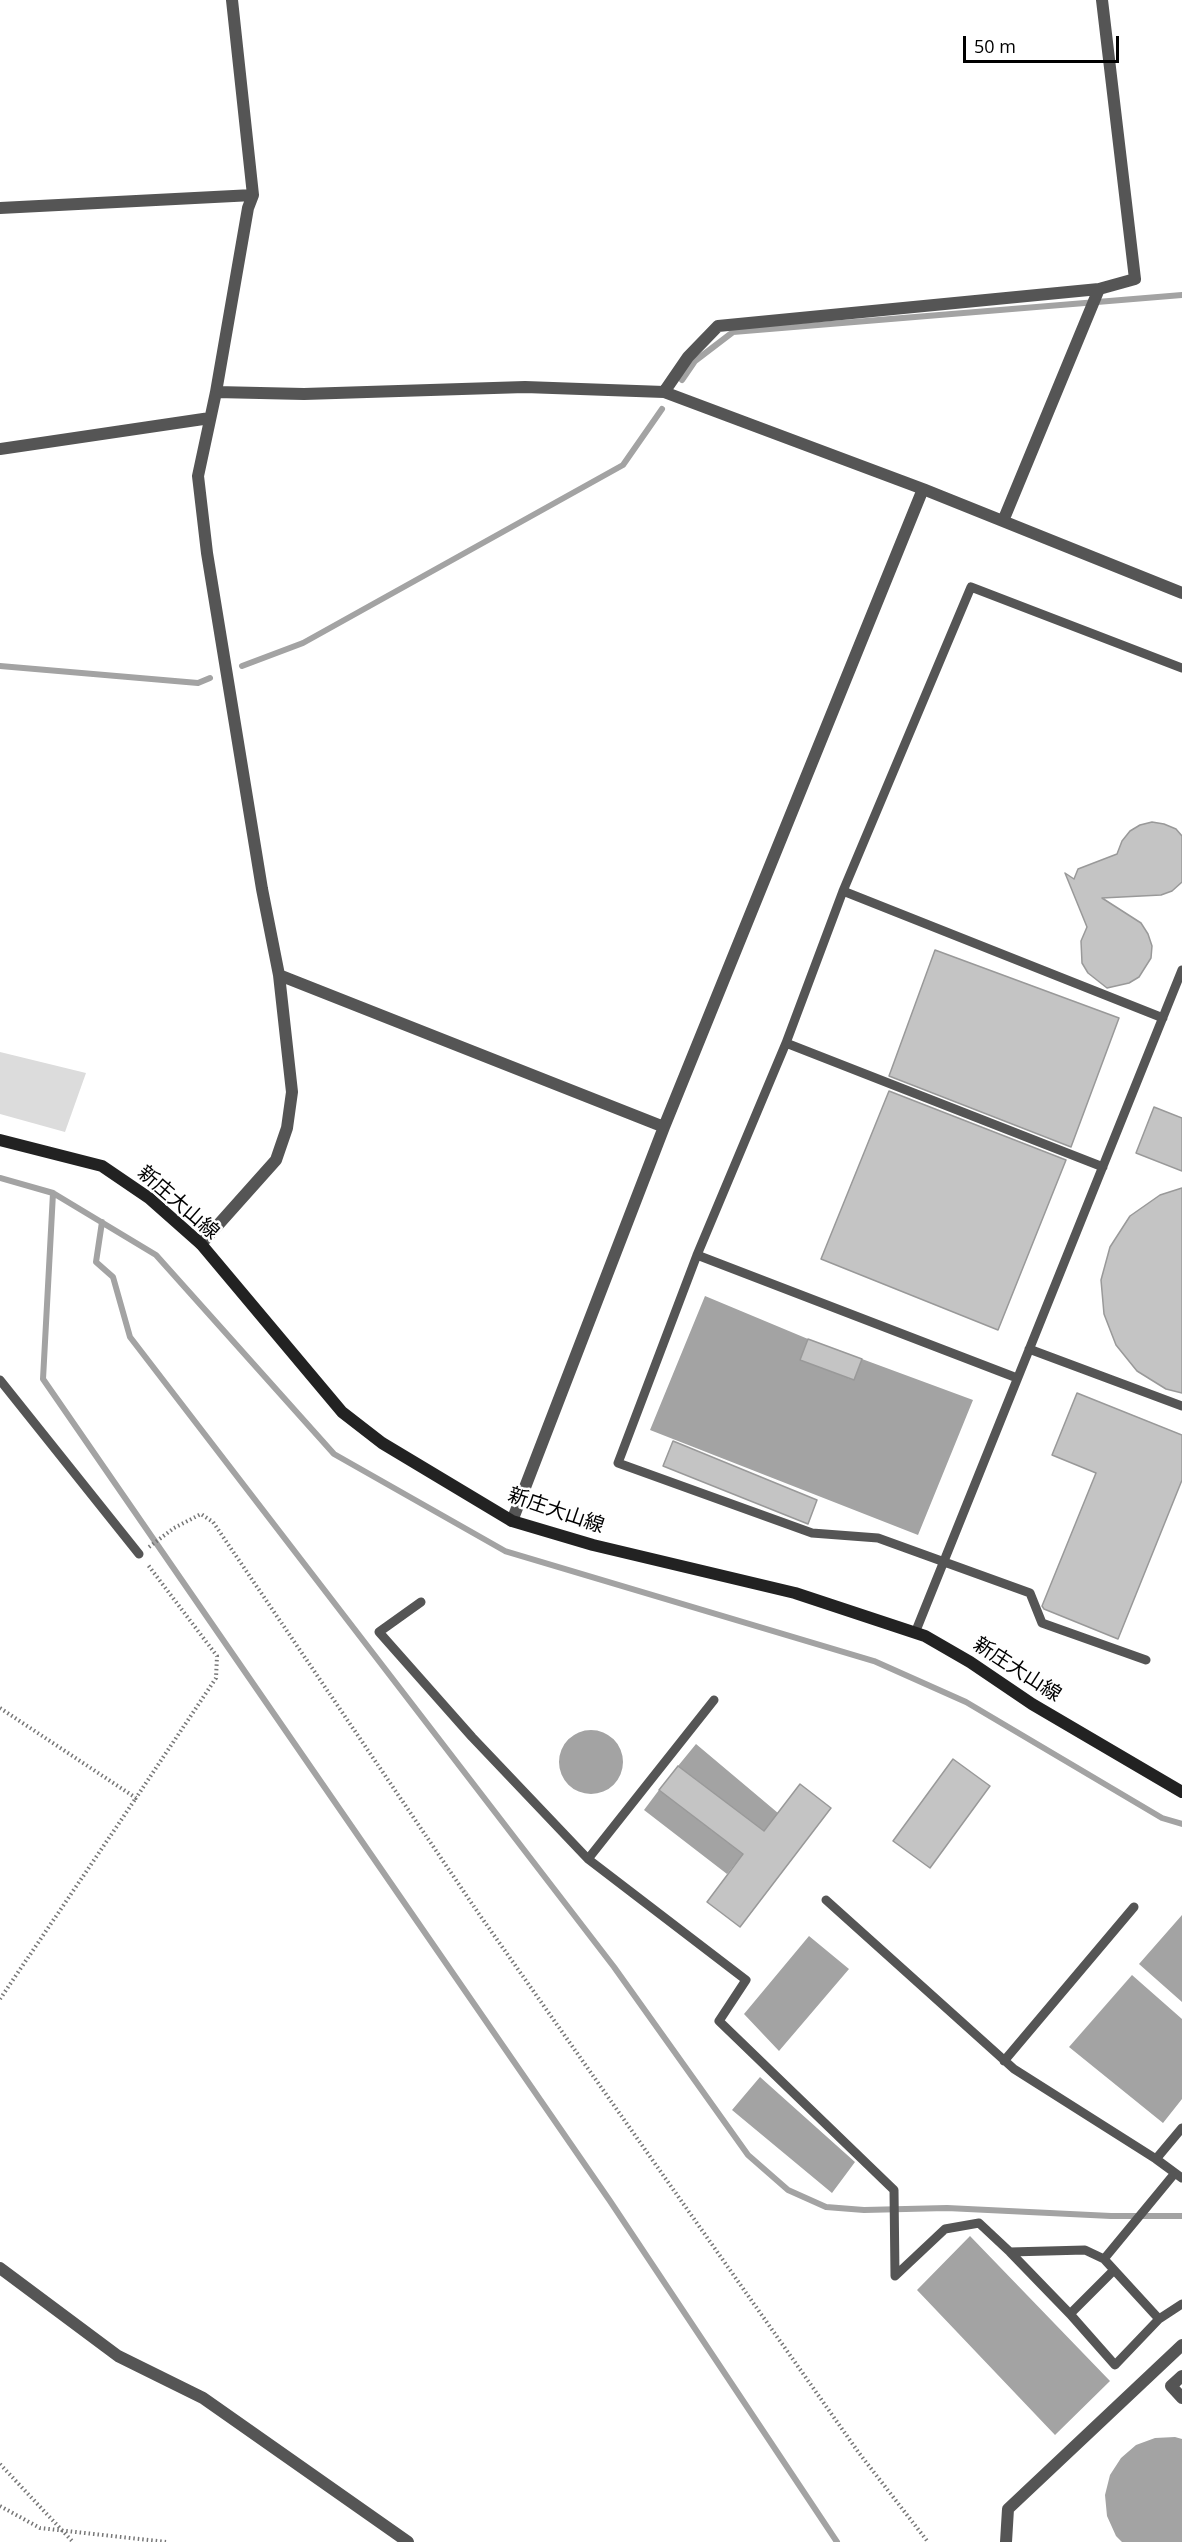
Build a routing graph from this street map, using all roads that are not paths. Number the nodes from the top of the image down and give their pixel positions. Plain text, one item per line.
1 (232, 0) edge
2 (1102, 0) edge
3 (253, 195) junction
4 (0, 208) edge
5 (1098, 291) junction
6 (216, 392) junction
7 (664, 392) junction
8 (210, 418) junction
9 (0, 449) edge
10 (923, 489) junction
11 (1004, 521) junction
12 (1182, 593) edge
13 (1182, 668) edge
14 (843, 891) junction
15 (1182, 970) edge
16 (279, 975) junction
17 (1163, 1018) junction
18 (786, 1043) junction
19 (664, 1127) junction
20 (0, 1140) edge
21 (1103, 1167) junction
22 (201, 1244) junction
23 (697, 1255) junction
24 (1029, 1349) junction
25 (1017, 1378) junction
26 (0, 1380) edge
27 (1182, 1406) edge
28 (512, 1521) junction
29 (139, 1554) road end
30 (944, 1562) junction
31 (421, 1602) dead end
32 (915, 1633) junction
33 (1146, 1660) dead end
34 (714, 1700) dead end
35 (1182, 1792) edge
36 (588, 1858) junction
37 (826, 1900) dead end
38 (1134, 1907) dead end
39 (1004, 2061) junction
40 (1182, 2128) edge
41 (1156, 2159) junction
42 (1179, 2176) edge
43 (1010, 2252) junction
44 (1104, 2259) junction
45 (0, 2268) edge
46 (1114, 2270) junction
47 (1182, 2304) edge
48 (1070, 2314) junction
49 (1159, 2319) junction
50 (1182, 2344) edge
51 (1182, 2376) edge
52 (1182, 2398) edge
53 (408, 2542) edge
54 (1006, 2542) edge

1 - 3 street
2 - 5 street
3 - 4 street
3 - 6 street
5 - 7 street
5 - 11 street
6 - 7 street
6 - 8 street
7 - 10 street
8 - 9 street
8 - 16 street
10 - 11 street
10 - 19 street
11 - 12 street
13 - 14 lane
14 - 17 lane
14 - 18 lane
15 - 17 lane
16 - 19 street
16 - 22 street
17 - 21 lane
18 - 21 lane
18 - 23 lane
19 - 28 street
20 - 22 main road, 新庄大山線
21 - 24 lane
22 - 28 main road, 新庄大山線
23 - 25 lane
23 - 30 lane
24 - 25 lane
24 - 27 lane
25 - 30 lane
26 - 29 lane
28 - 32 main road, 新庄大山線
30 - 32 lane
30 - 33 lane
31 - 36 lane
32 - 35 main road, 新庄大山線
34 - 36 lane
36 - 43 lane
37 - 39 lane
38 - 39 lane
39 - 41 lane
40 - 41 lane
41 - 42 lane
42 - 44 lane
43 - 44 lane
43 - 48 lane
44 - 46 lane
45 - 53 street
46 - 48 lane
46 - 49 lane
47 - 49 lane
48 - 49 lane
50 - 54 street
51 - 52 street

